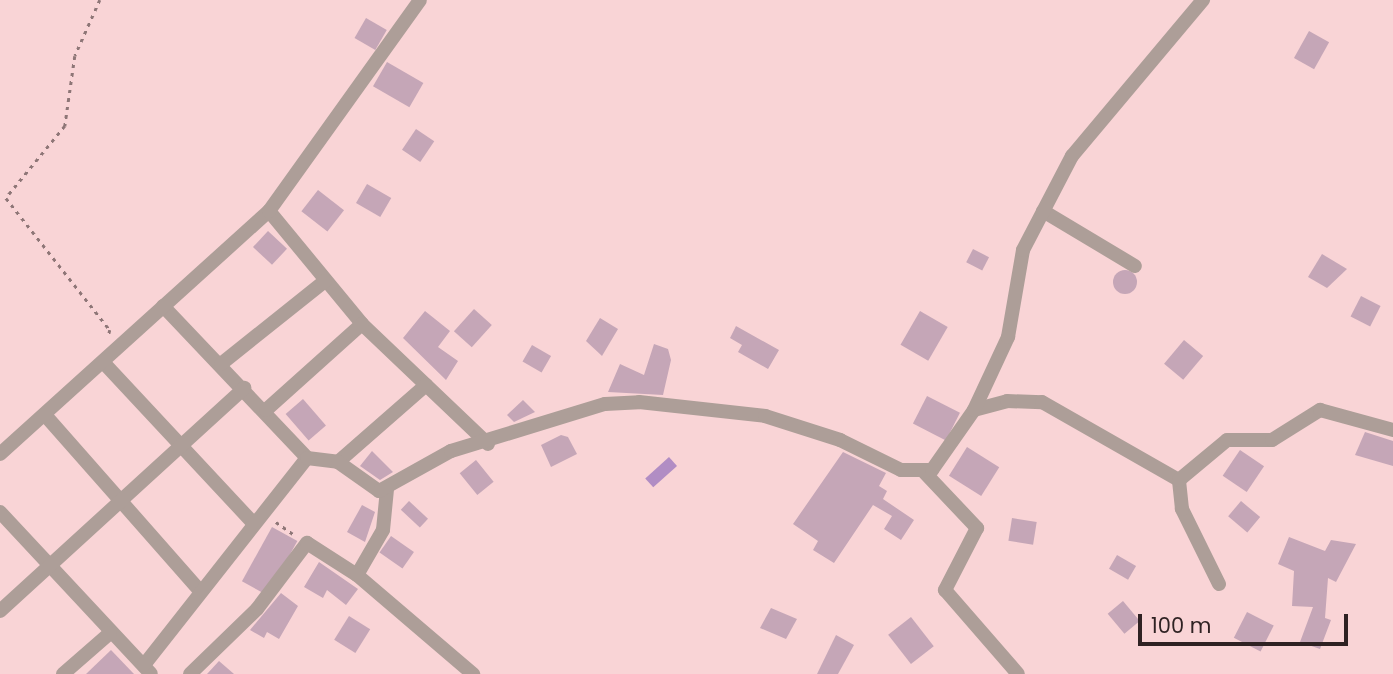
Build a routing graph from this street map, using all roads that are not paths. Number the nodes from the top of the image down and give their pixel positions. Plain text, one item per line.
1 (420, 0) edge
2 (1203, 0) edge
3 (269, 211) junction
4 (1043, 211) junction
5 (1135, 266) dead end
6 (325, 281) junction
7 (163, 306) junction
8 (362, 324) junction
9 (103, 362) junction
10 (222, 364) junction
11 (426, 384) junction
12 (244, 388) junction
13 (266, 410) junction
14 (974, 410) junction
15 (45, 415) junction
16 (1393, 430) edge
17 (185, 444) junction
18 (488, 444) junction
19 (0, 454) edge
20 (307, 458) junction
21 (338, 462) junction
22 (925, 473) junction
23 (1179, 480) junction
24 (387, 489) junction
25 (124, 505) junction
26 (0, 512) edge
27 (257, 517) junction
28 (50, 567) junction
29 (357, 575) junction
30 (1219, 584) dead end
31 (200, 591) junction
32 (0, 611) edge
33 (110, 633) junction
34 (148, 670) edge
35 (63, 674) edge
36 (190, 674) edge
37 (473, 674) edge
38 (1018, 674) edge

1 - 3 street
2 - 4 street
3 - 6 street
3 - 7 street
4 - 5 street
4 - 14 street
6 - 8 street
6 - 10 street
7 - 9 street
7 - 10 street
8 - 11 street
8 - 13 street
9 - 15 street
9 - 17 street
10 - 12 street
11 - 18 street
11 - 21 street
12 - 13 street
12 - 17 street
13 - 20 street
14 - 22 street
14 - 23 street
15 - 19 street
15 - 25 street
16 - 23 street
17 - 25 street
17 - 27 street
18 - 22 street
18 - 24 street
20 - 21 street
20 - 27 street
21 - 24 street
22 - 38 street
23 - 30 street
24 - 29 street
25 - 28 street
25 - 31 street
26 - 28 street
27 - 31 street
28 - 32 street
28 - 33 street
29 - 36 street
29 - 37 street
31 - 34 street
33 - 34 street
33 - 35 street

